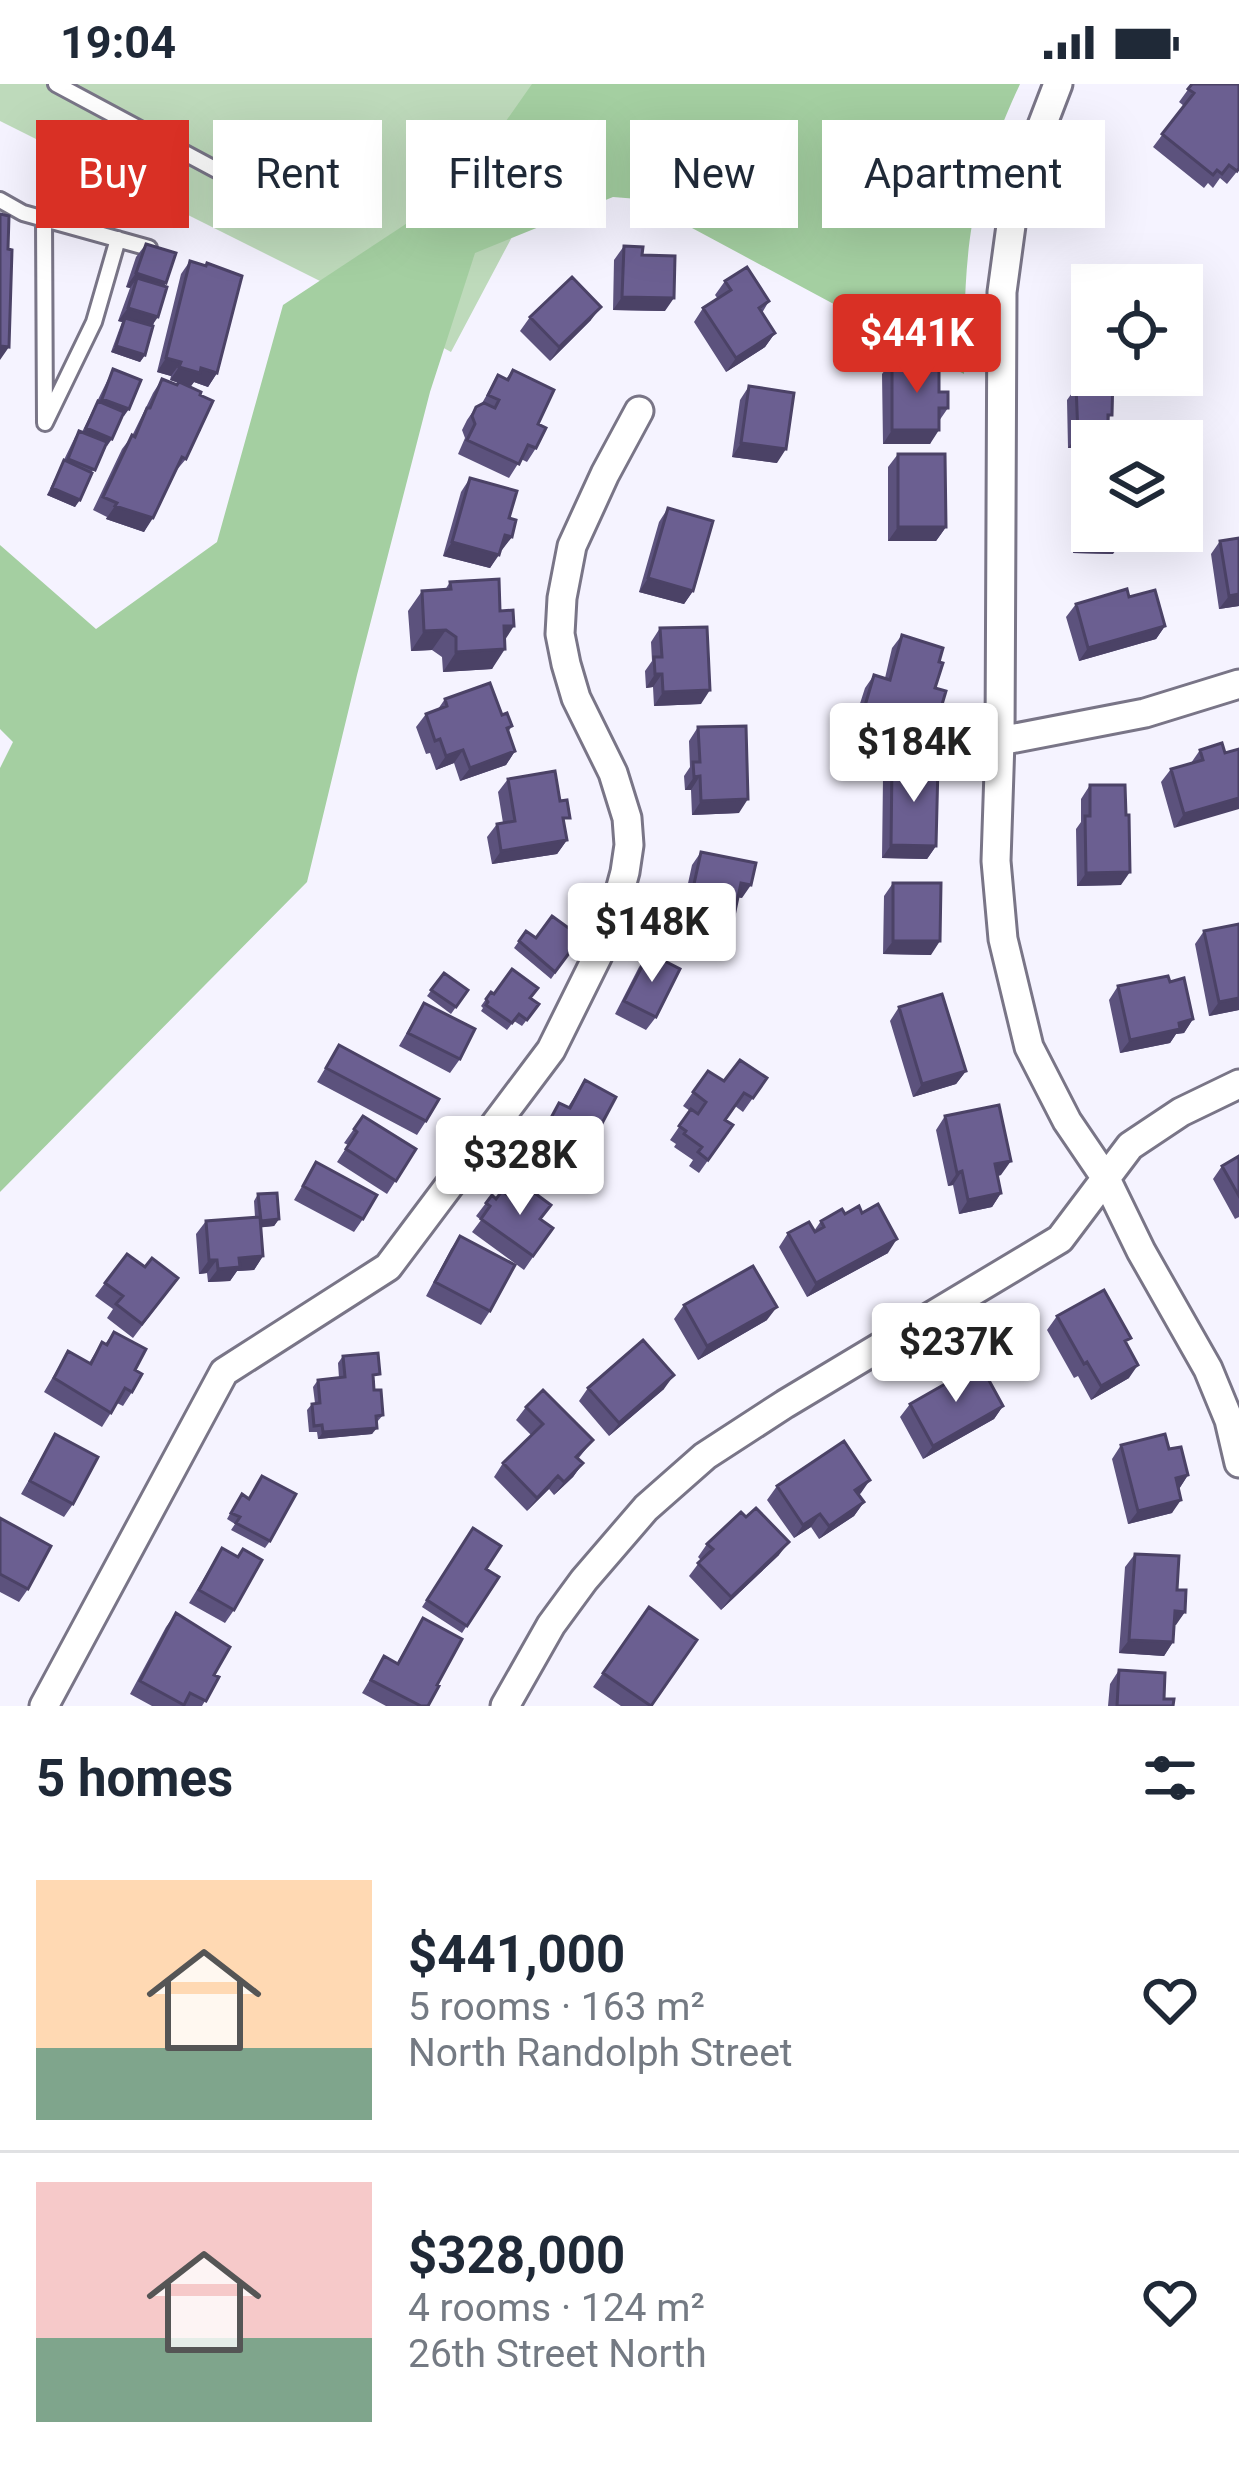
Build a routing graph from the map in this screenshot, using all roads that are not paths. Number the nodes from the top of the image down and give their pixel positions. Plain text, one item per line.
1 (56, 84) edge
2 (1058, 84) edge
3 (213, 168) edge
4 (0, 200) edge
5 (36, 216) edge
6 (44, 228) edge
7 (79, 228) edge
8 (118, 239) junction
9 (149, 248) edge
10 (639, 411) dead end
11 (1239, 684) edge
12 (1000, 741) junction
13 (1239, 1084) edge
14 (1105, 1177) junction
15 (1234, 1419) edge
16 (1239, 1463) edge
17 (44, 1706) edge
18 (505, 1706) edge

1 - 3 lane
2 - 12 street
4 - 5 lane
6 - 8 lane
7 - 8 lane
8 - 9 lane
10 - 17 street
11 - 12 street
12 - 14 street
13 - 14 street
14 - 15 street
14 - 18 street
15 - 16 street

